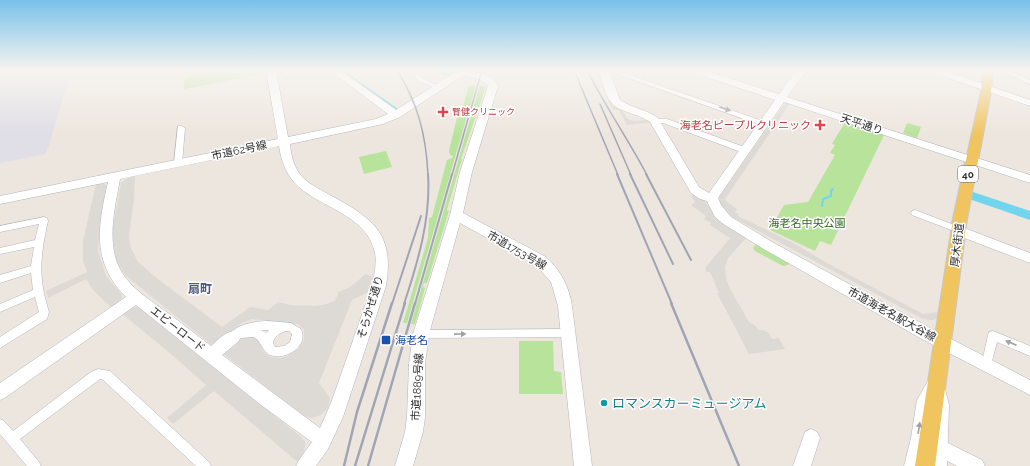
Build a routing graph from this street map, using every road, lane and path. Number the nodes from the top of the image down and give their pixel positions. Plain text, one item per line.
1 (275, 92) edge
2 (364, 92) edge
3 (432, 92) edge
4 (491, 92) edge
5 (612, 92) edge
6 (670, 92) edge
7 (763, 92) edge
8 (787, 92) edge
9 (985, 92) edge
10 (997, 92) edge
11 (783, 98) junction
12 (1030, 103) edge
13 (396, 115) junction
14 (656, 121) junction
15 (764, 123) junction
16 (181, 128) dead end
17 (284, 141) junction
18 (744, 150) junction
19 (971, 160) junction
20 (178, 163) junction
21 (115, 177) junction
22 (1030, 180) edge
23 (712, 198) junction
24 (0, 200) edge
25 (917, 214) dead end
26 (456, 215) junction
27 (0, 229) edge
28 (959, 231) junction
29 (39, 242) junction
30 (0, 251) edge
31 (1030, 258) edge
32 (35, 268) junction
33 (0, 279) edge
34 (37, 292) junction
35 (137, 296) junction
36 (0, 308) edge
37 (286, 327) junction
38 (568, 333) junction
39 (421, 334) junction
40 (233, 337) junction
41 (944, 338) junction
42 (0, 343) edge
43 (268, 344) junction
44 (1030, 351) edge
45 (211, 355) junction
46 (988, 358) junction
47 (938, 374) junction
48 (1030, 380) edge
49 (1030, 388) edge
50 (0, 392) edge
51 (0, 425) edge
52 (11, 439) junction
53 (323, 440) junction
54 (811, 440) dead end
55 (941, 458) edge
56 (35, 466) edge
57 (205, 466) edge
58 (305, 466) edge
59 (405, 466) edge
60 (583, 466) edge
61 (802, 466) edge
62 (910, 466) edge
63 (925, 466) edge
64 (976, 466) edge

1 - 17 street, そらかぜ通り
2 - 13 street
3 - 13 street, 市道62号線
4 - 26 street
5 - 14 street
6 -> 15 street
7 - 11 street, 天平通り
8 - 11 street
9 - 19 main road, 厚木街道 / 40
10 - 12 street
11 - 15 street
11 - 19 street, 天平通り
13 - 17 street, 市道62号線
14 - 18 street
14 - 23 street
15 - 18 street
16 - 20 street
17 - 20 street, 市道62号線
17 - 53 street, そらかぜ通り
18 - 23 street
19 - 22 street, 天平通り
19 - 28 main road, 厚木街道 / 40
20 - 21 street, 市道62号線
21 - 24 street, 市道62号線
21 - 35 street, エビーロード
23 - 41 street, 市道海老名駅大谷線
25 - 28 street
26 - 38 street, 市道1753号線
26 - 39 street, 市道1889号線
27 - 29 street
28 - 31 street
28 - 41 main road, 厚木街道 / 40
29 - 30 street
29 - 32 street
32 - 33 street
32 - 34 street
34 - 36 street
34 - 42 street
35 - 45 street, エビーロード
35 - 50 street
37 - 40 street
37 - 43 street
37 - 43 street
39 -> 38 street
38 - 60 street, 市道1753号線
39 - 59 street, 市道1889号線
40 - 43 street
40 - 45 street
41 - 46 street, 市道海老名駅大谷線
41 - 47 main road, 厚木街道 / 40
41 - 49 street, 市道海老名駅大谷線
44 -> 46 street
45 - 53 street, エビーロード
46 - 48 street, 市道海老名駅大谷線
47 - 55 street
62 -> 47 street
47 - 63 main road, 厚木街道 / 40
51 - 52 street
52 - 56 street
52 - 57 street
53 - 58 street, そらかぜ通り
54 - 61 street
55 - 64 street

